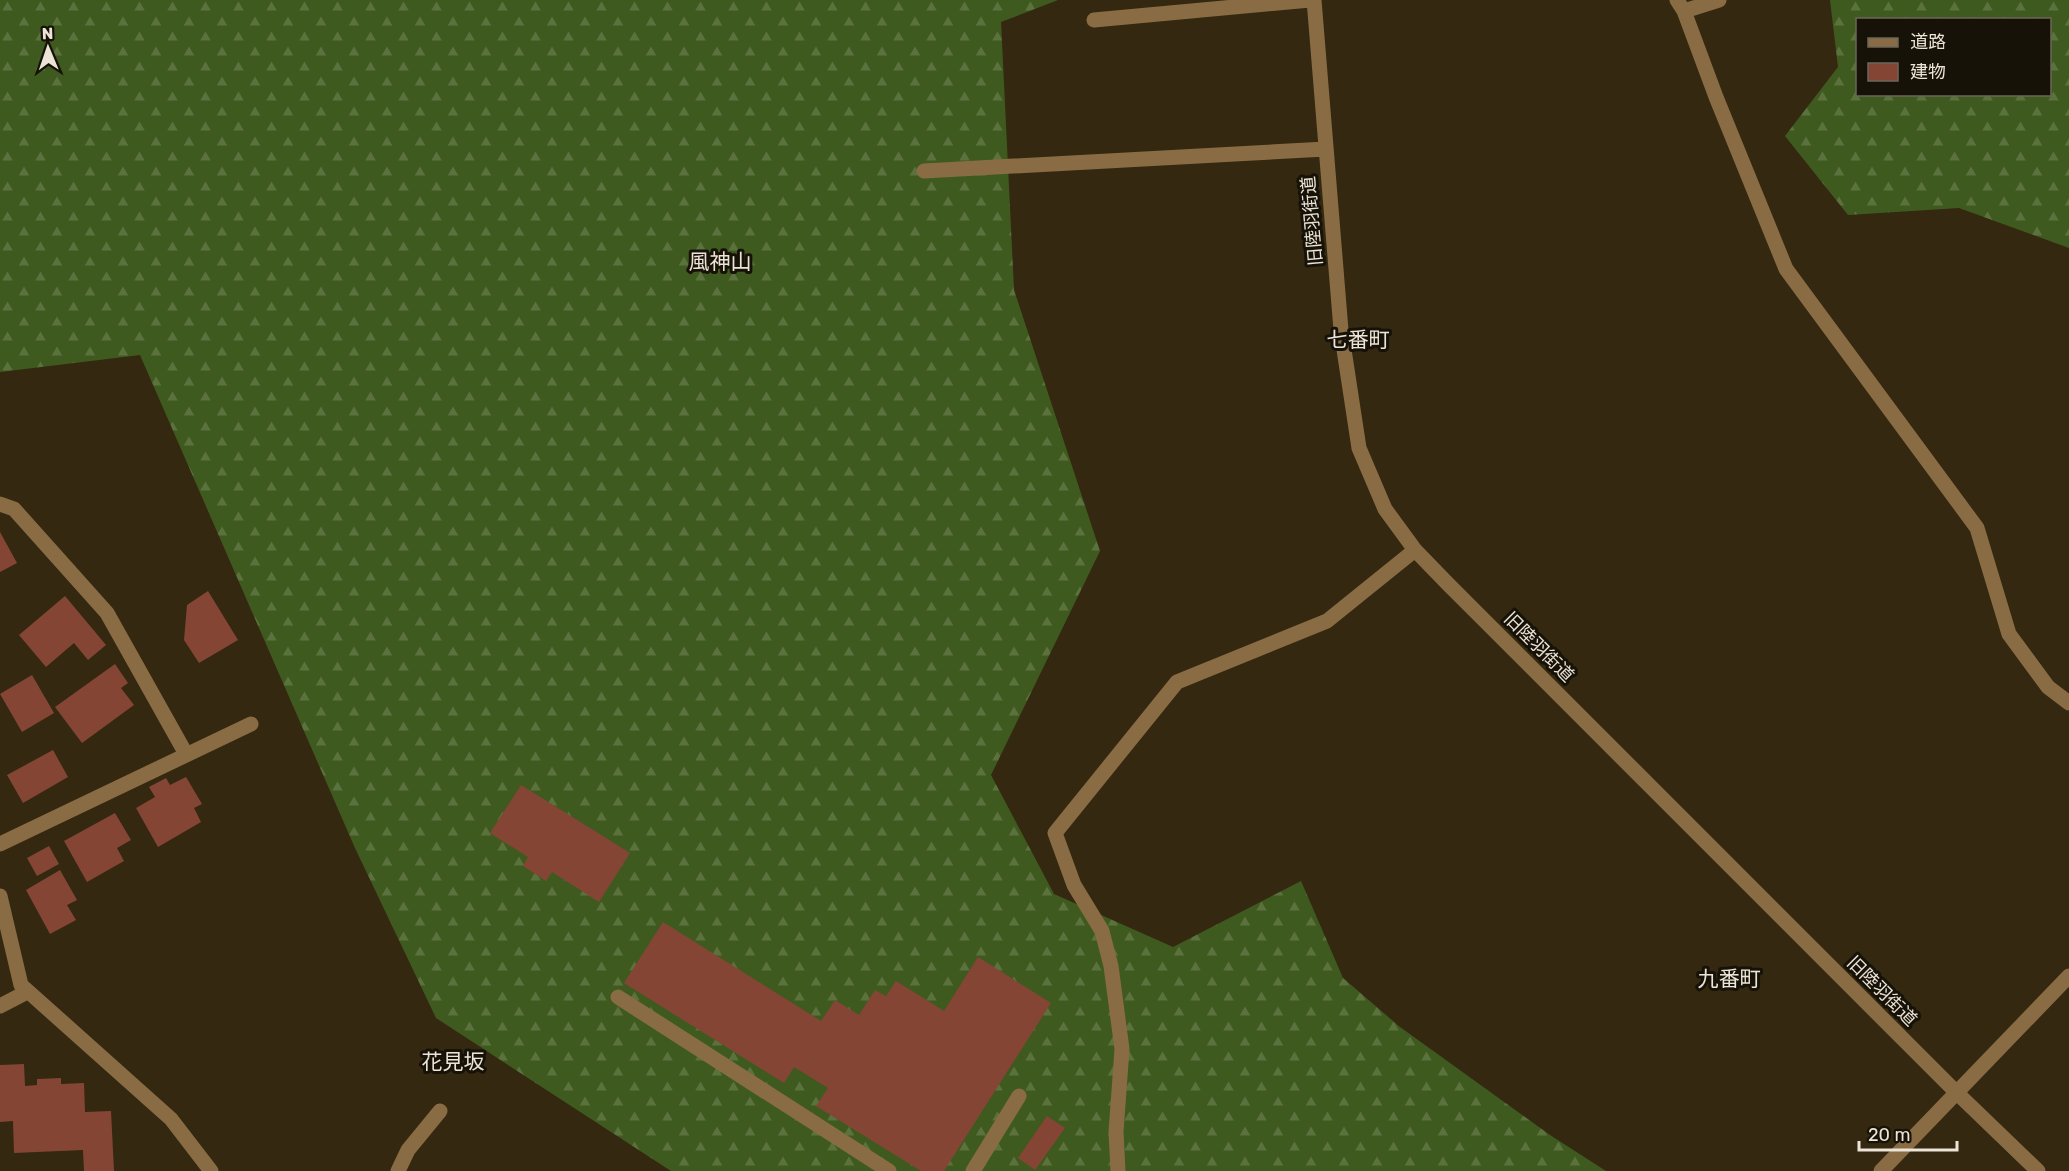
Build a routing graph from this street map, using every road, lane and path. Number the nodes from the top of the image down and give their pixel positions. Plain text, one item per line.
1 (1312, 0) edge
2 (1719, 0) edge
3 (1681, 5) edge
4 (1094, 20) dead end
5 (1326, 149) junction
6 (924, 171) dead end
7 (0, 504) edge
8 (1415, 550) junction
9 (2069, 703) edge
10 (251, 724) dead end
11 (186, 753) junction
12 (0, 844) edge
13 (0, 896) edge
14 (2069, 976) edge
15 (27, 992) junction
16 (618, 997) dead end
17 (0, 1006) edge
18 (1956, 1092) junction
19 (1019, 1096) dead end
20 (440, 1111) dead end
21 (211, 1171) edge
22 (398, 1171) edge
23 (889, 1171) edge
24 (973, 1171) edge
25 (1118, 1171) edge
26 (1881, 1171) edge
27 (2038, 1171) edge

1 - 4 street
1 - 5 street, 旧陸羽街道
2 - 3 street
3 - 9 street
5 - 6 street
5 - 8 street, 旧陸羽街道
7 - 11 street
8 - 18 street, 旧陸羽街道
8 - 25 street
10 - 11 street
11 - 12 street
13 - 15 street
14 - 18 street
15 - 17 street
15 - 21 street
16 - 23 street
18 - 26 street
18 - 27 street, 旧陸羽街道
19 - 24 street
20 - 22 street

